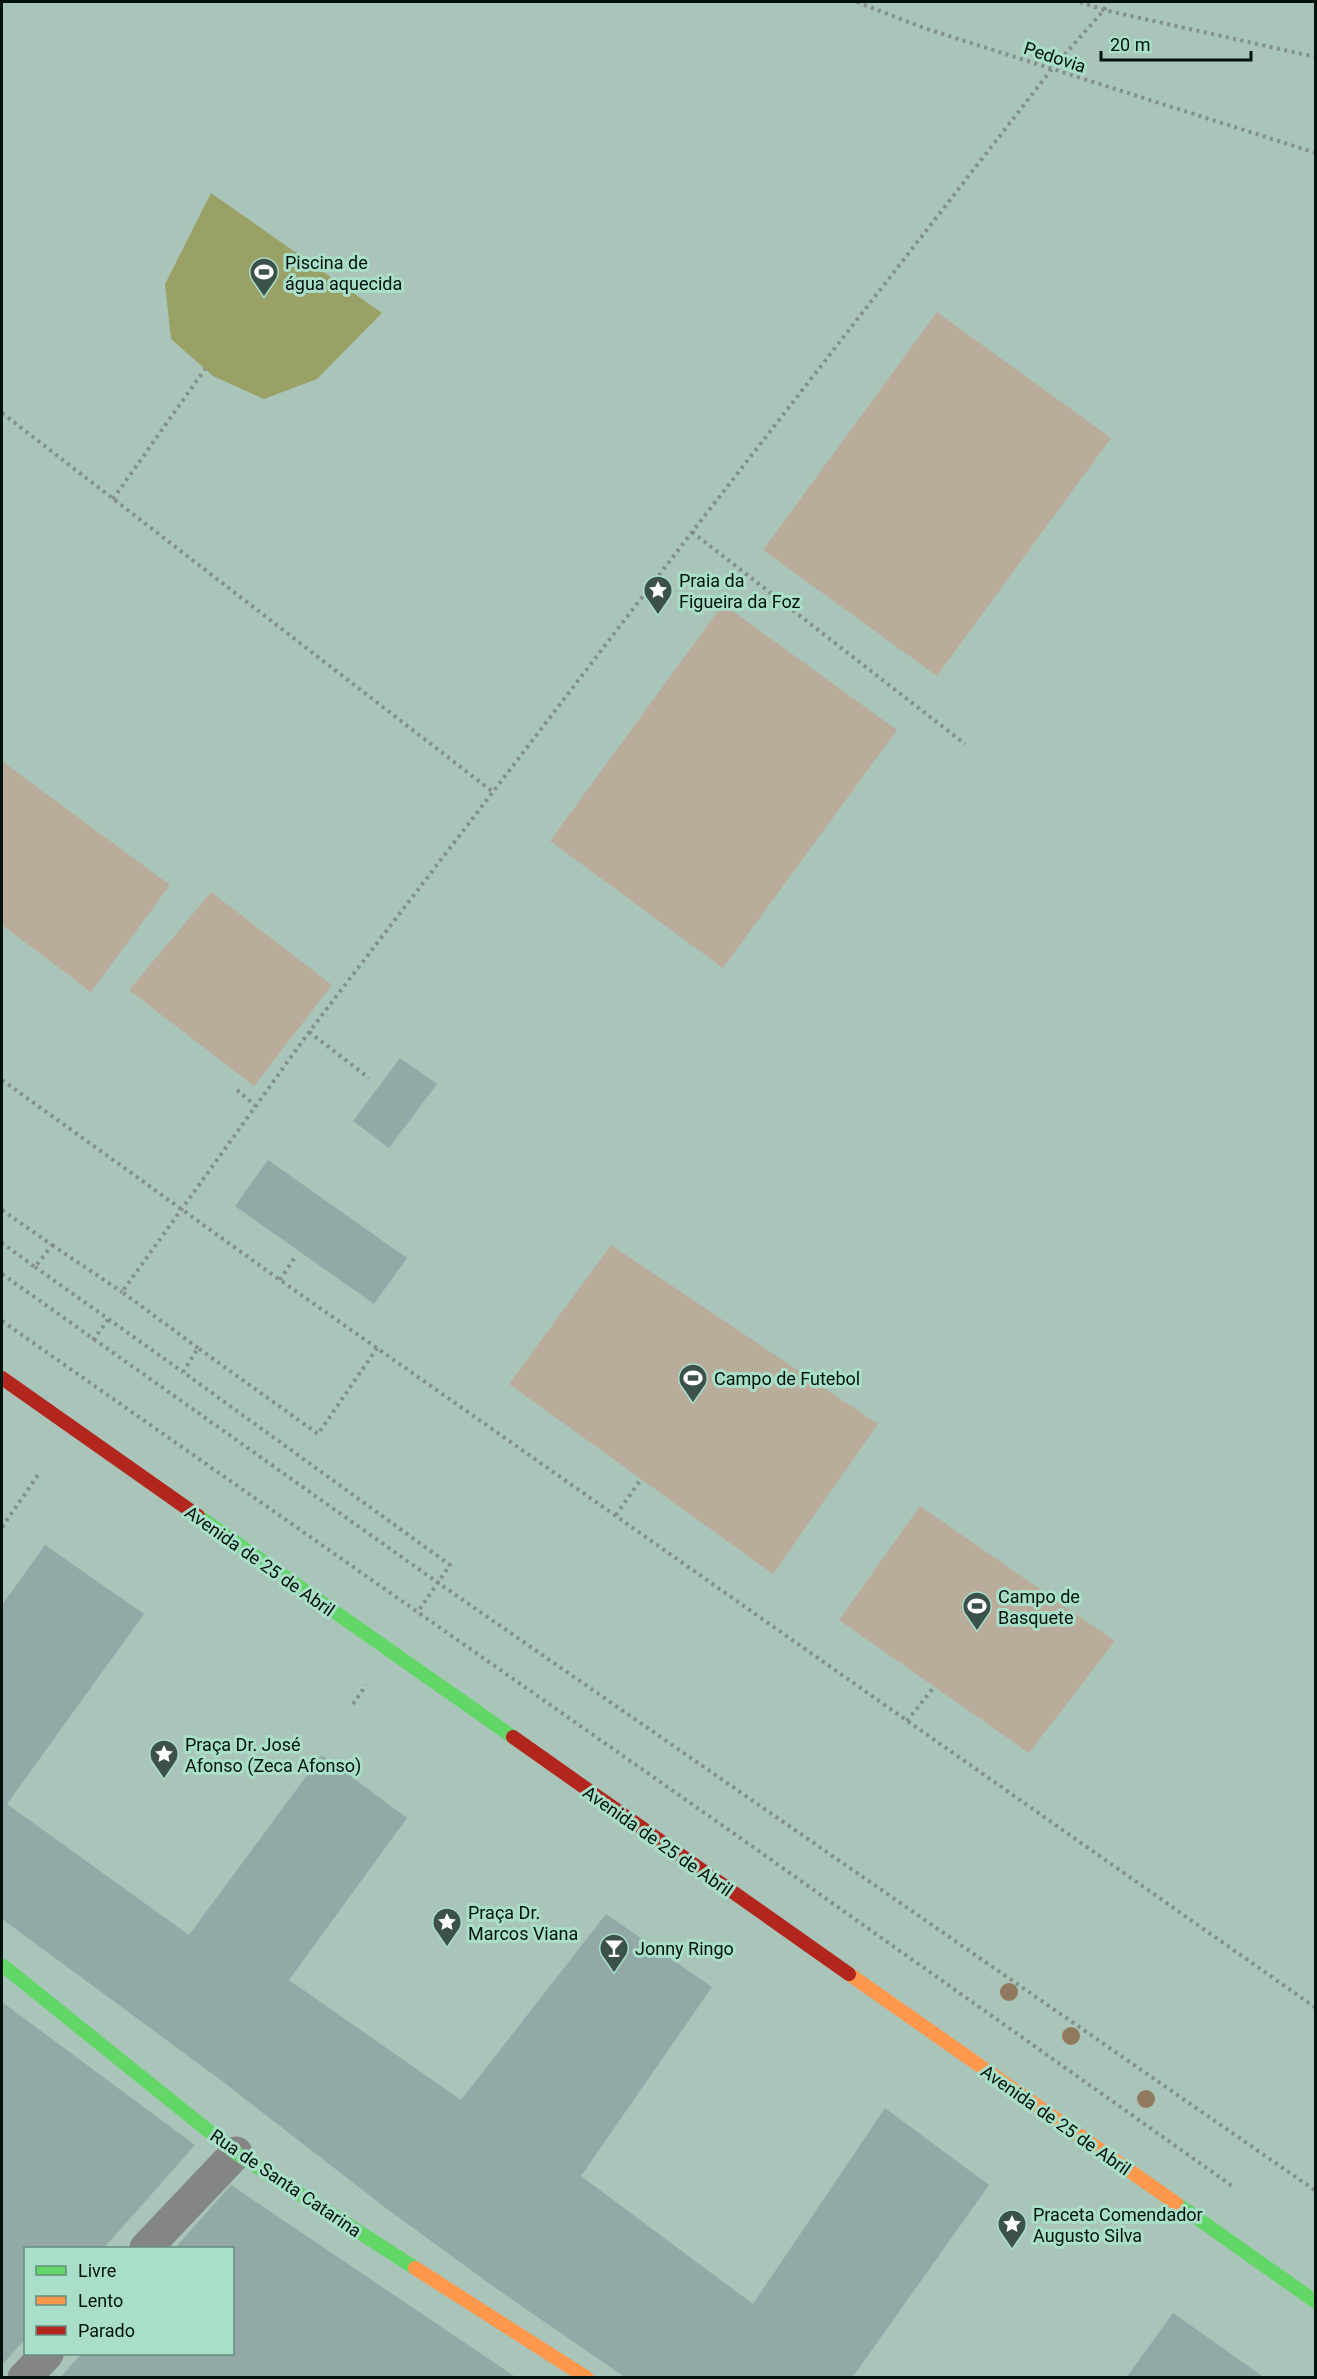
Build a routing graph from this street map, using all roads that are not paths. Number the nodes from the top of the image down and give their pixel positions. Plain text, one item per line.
1 (2, 1378) edge
2 (2, 1965) edge
3 (236, 2153) junction
4 (147, 2247) edge
5 (1316, 2302) edge
6 (46, 2355) edge
7 (24, 2378) edge
8 (587, 2378) edge

1 - 5 main road, Avenida de 25 de Abril
2 - 3 main road, Rua de Santa Catarina
3 - 4 street
3 - 8 main road, Rua de Santa Catarina
6 - 7 street

